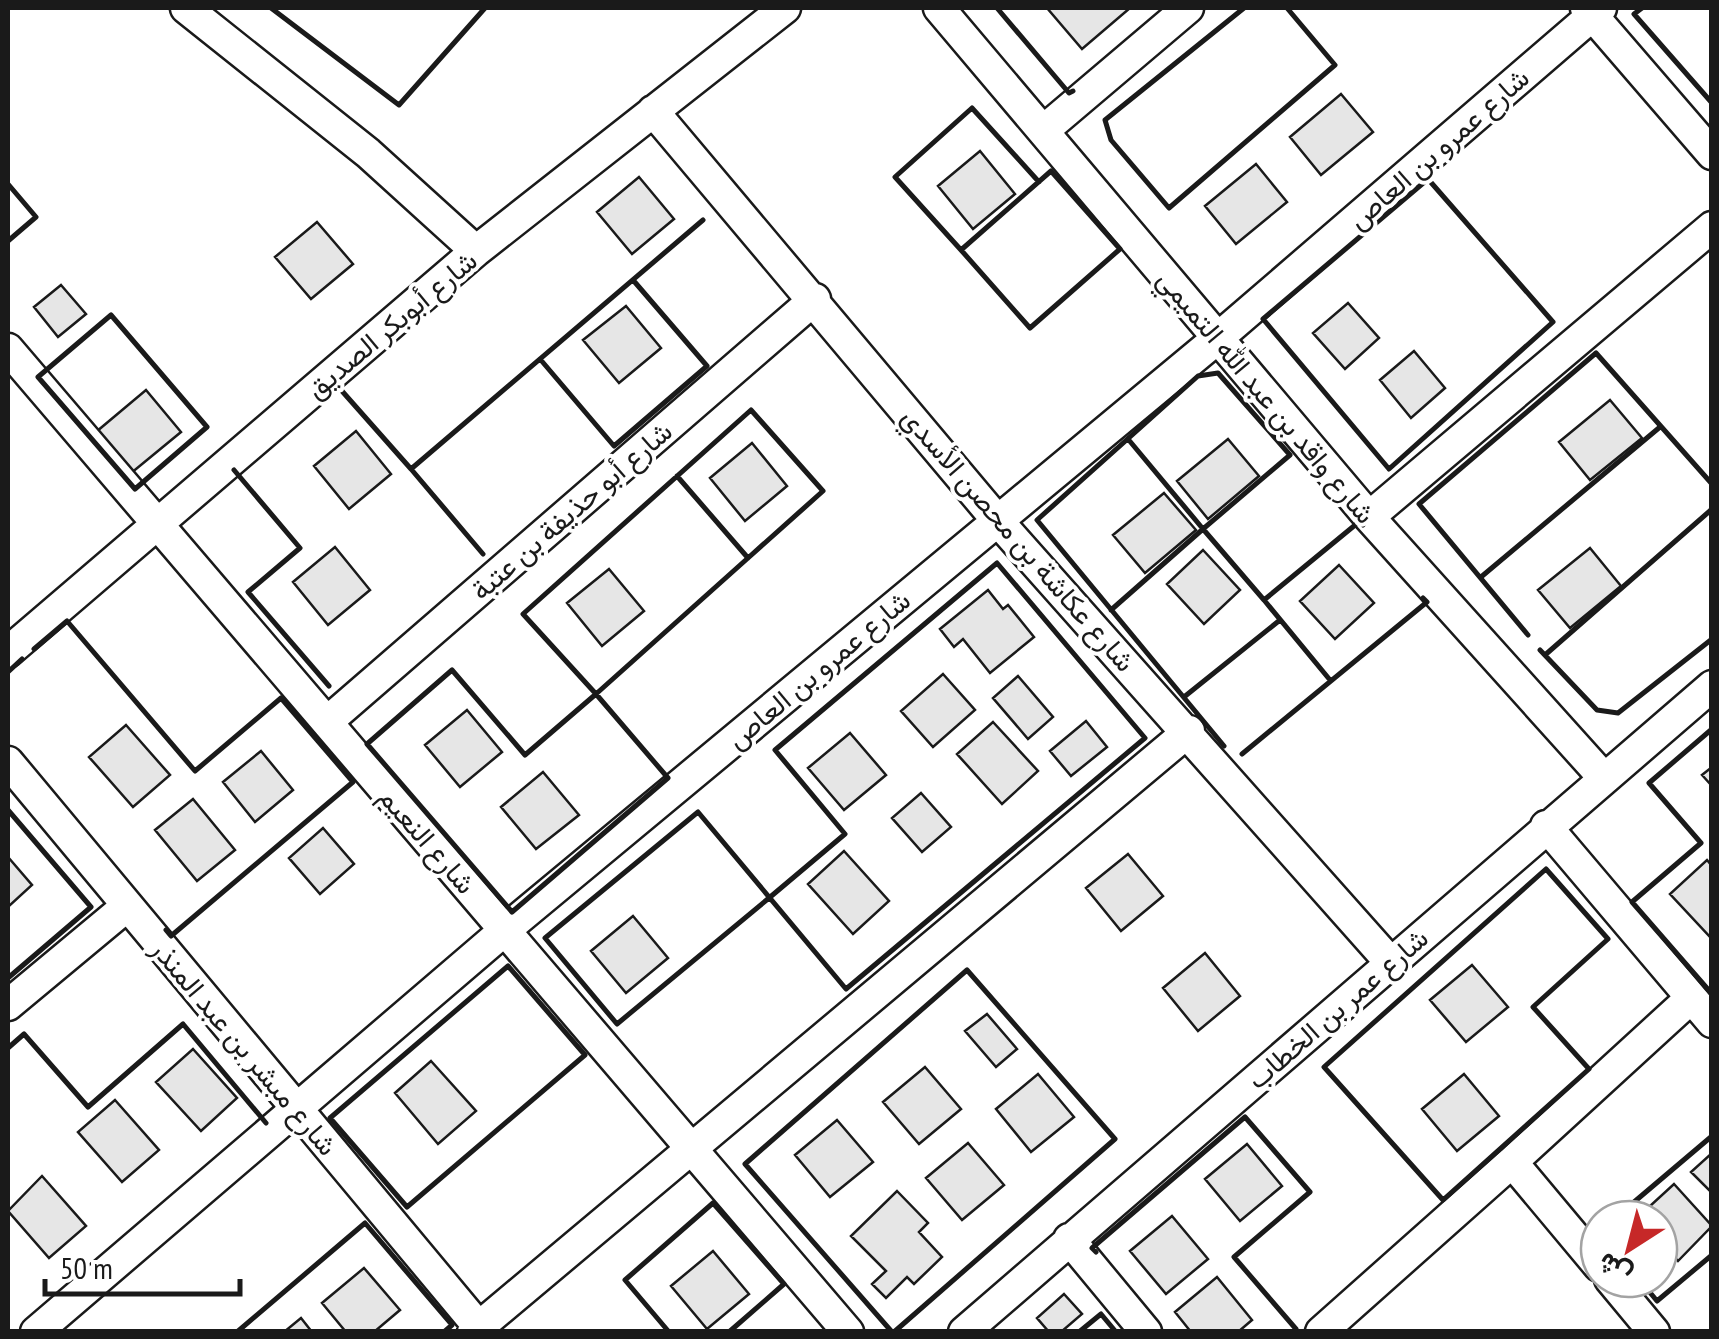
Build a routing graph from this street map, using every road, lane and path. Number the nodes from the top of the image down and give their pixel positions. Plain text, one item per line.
1 (186, 8) edge
2 (784, 8) edge
3 (939, 8) edge
4 (1188, 8) edge
5 (1595, 9) edge
6 (654, 111) junction
7 (1042, 131) junction
8 (1712, 154) edge
9 (1712, 227) edge
10 (476, 251) junction
11 (815, 299) junction
12 (1218, 338) junction
13 (8, 349) edge
14 (1368, 517) junction
15 (997, 520) junction
16 (157, 524) junction
17 (8, 652) edge
18 (1712, 686) edge
19 (327, 722) junction
20 (1189, 731) junction
21 (8, 762) edge
22 (1603, 777) junction
23 (1546, 826) junction
24 (127, 906) junction
25 (506, 930) junction
26 (1390, 962) junction
27 (1691, 998) junction
28 (8, 1005) edge
29 (1712, 1022) edge
30 (297, 1109) junction
31 (692, 1147) junction
32 (1512, 1162) junction
33 (1069, 1239) junction
34 (1579, 1242) edge
35 (1627, 1299) edge
36 (478, 1330) edge
37 (1326, 1330) edge
38 (36, 1332) edge
39 (848, 1332) edge
40 (964, 1332) edge
41 (1146, 1332) edge
42 (1654, 1332) edge

1 - 10 street
2 - 6 street, شارع أبوبكر الصديق
3 - 7 street, شارع واقد بن عبد الله التميمي
4 - 7 street
5 - 8 street
5 - 12 street, شارع عمرو بن العاص
6 - 10 street, شارع أبوبكر الصديق
6 - 11 street, شارع عكاشة بن محصن الأسدي
7 - 12 street, شارع واقد بن عبد الله التميمي
9 - 14 street
10 - 16 street, شارع أبوبكر الصديق
11 - 15 street, شارع عكاشة بن محصن الأسدي
11 - 19 street, شارع أبو حذيفة بن عتبة
12 - 14 street, شارع واقد بن عبد الله التميمي
12 - 15 street, شارع عمرو بن العاص
13 - 16 street, شارع النعيم
14 - 22 street, شارع واقد بن عبد الله التميمي
15 - 20 street, شارع عكاشة بن محصن الأسدي
15 - 25 street, شارع عمرو بن العاص
16 - 17 street, شارع أبوبكر الصديق
16 - 19 street, شارع النعيم
18 - 22 street, شارع عمر بن الخطاب
19 - 25 street, شارع النعيم
20 - 26 street, شارع عكاشة بن محصن الأسدي
20 - 31 street
21 - 24 street, شارع مبشر بن عبد المنذر
22 - 23 street, شارع عمر بن الخطاب
23 - 26 street, شارع عمر بن الخطاب
23 - 27 street
24 - 28 street
24 - 30 street, شارع مبشر بن عبد المنذر
25 - 30 street, شارع عمرو بن العاص
25 - 31 street, شارع النعيم
26 - 33 street, شارع عمر بن الخطاب
27 - 29 street
27 - 32 street
30 - 36 street, شارع مبشر بن عبد المنذر
30 - 38 street, شارع عمرو بن العاص
31 - 36 street
31 - 39 street, شارع النعيم
32 - 34 street
32 - 37 street
33 - 40 street, شارع عمر بن الخطاب
33 - 41 street
35 - 42 street

